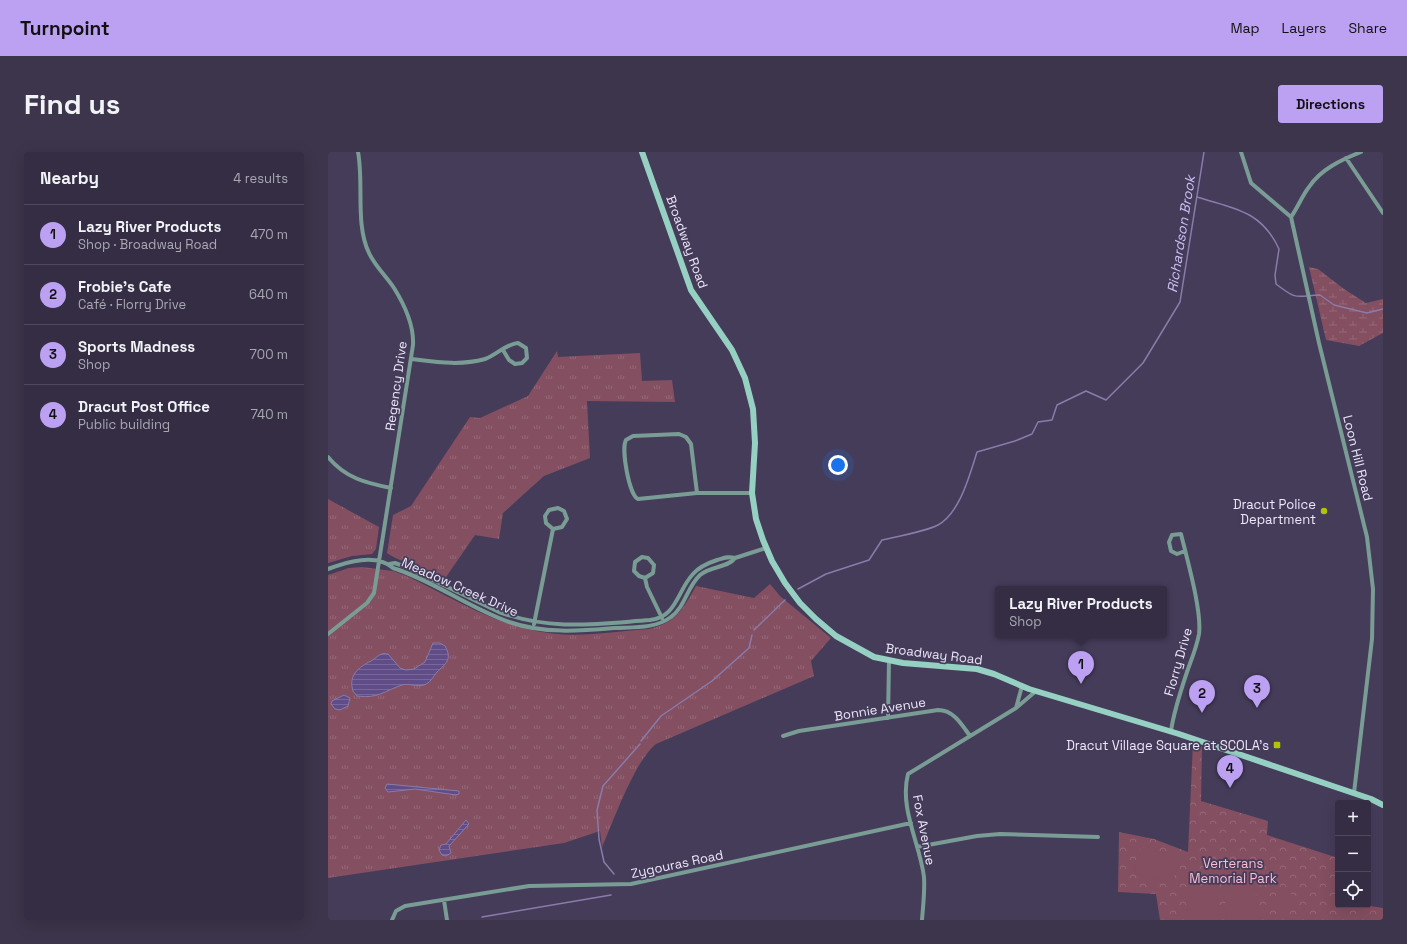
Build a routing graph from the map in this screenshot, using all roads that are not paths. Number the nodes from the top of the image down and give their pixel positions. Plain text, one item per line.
1 (358, 152) edge
2 (642, 152) edge
3 (1241, 152) edge
4 (1360, 152) edge
5 (1346, 158) junction
6 (1383, 213) edge
7 (1291, 217) junction
8 (503, 350) junction
9 (411, 359) junction
10 (328, 457) edge
11 (391, 488) junction
12 (697, 493) junction
13 (752, 493) junction
14 (553, 529) junction
15 (766, 548) junction
16 (1185, 551) junction
17 (735, 558) junction
18 (380, 562) junction
19 (389, 564) junction
20 (328, 569) edge
21 (645, 578) junction
22 (683, 590) junction
23 (456, 591) junction
24 (688, 592) junction
25 (453, 596) junction
26 (662, 619) junction
27 (534, 622) junction
28 (595, 624) junction
29 (533, 628) junction
30 (596, 630) junction
31 (328, 634) edge
32 (889, 661) junction
33 (1022, 686) junction
34 (1036, 691) junction
35 (1016, 708) junction
36 (888, 718) junction
37 (1171, 731) junction
38 (783, 736) dead end
39 (970, 736) junction
40 (1354, 793) junction
41 (1383, 805) edge
42 (911, 823) junction
43 (1098, 837) dead end
44 (917, 847) junction
45 (444, 900) junction
46 (392, 920) edge
47 (447, 920) edge
48 (922, 920) edge

1 - 9 street, Regency Drive
2 - 13 main road, Broadway Road
3 - 7 street
4 - 5 street
5 - 6 street
5 - 7 street
7 - 40 street, Loon Hill Road
8 - 8 street
8 - 9 street
9 - 11 street, Regency Drive
10 - 11 street
11 - 18 street, Regency Drive
12 - 12 street
12 - 13 street
13 - 15 main road, Broadway Road
14 - 14 street
14 - 27 street
15 - 17 street, Meadow Creek Drive
15 - 32 main road, Broadway Road
16 - 16 street, Florry Drive
16 - 37 street, Florry Drive
17 - 22 street, Meadow Creek Drive
17 - 24 street, Meadow Creek Drive
18 - 19 street, Meadow Creek Drive
18 - 20 street, Meadow Creek Drive
18 - 31 street, Regency Drive
19 - 23 street, Meadow Creek Drive
19 - 25 street, Meadow Creek Drive
21 - 21 street
21 - 26 street
22 - 24 street
22 - 26 street, Meadow Creek Drive
23 - 25 street
23 - 27 street, Meadow Creek Drive
24 - 26 street, Meadow Creek Drive
25 - 29 street, Meadow Creek Drive
26 - 28 street, Meadow Creek Drive
26 - 30 street, Meadow Creek Drive
27 - 28 street, Meadow Creek Drive
27 - 29 street
28 - 30 street
29 - 30 street, Meadow Creek Drive
32 - 33 main road, Broadway Road
32 - 36 street
33 - 34 main road, Broadway Road
33 - 35 street
34 - 35 street, Fox Avenue
34 - 37 main road, Broadway Road
35 - 39 street, Fox Avenue
36 - 38 street, Bonnie Avenue
36 - 39 street, Bonnie Avenue
37 - 40 main road, Broadway Road
39 - 42 street, Fox Avenue
40 - 41 main road, Broadway Road
42 - 44 street, Fox Avenue
42 - 45 street, Zygouras Road
43 - 44 street
44 - 48 street, Fox Avenue
45 - 46 street, Zygouras Road
45 - 47 street

